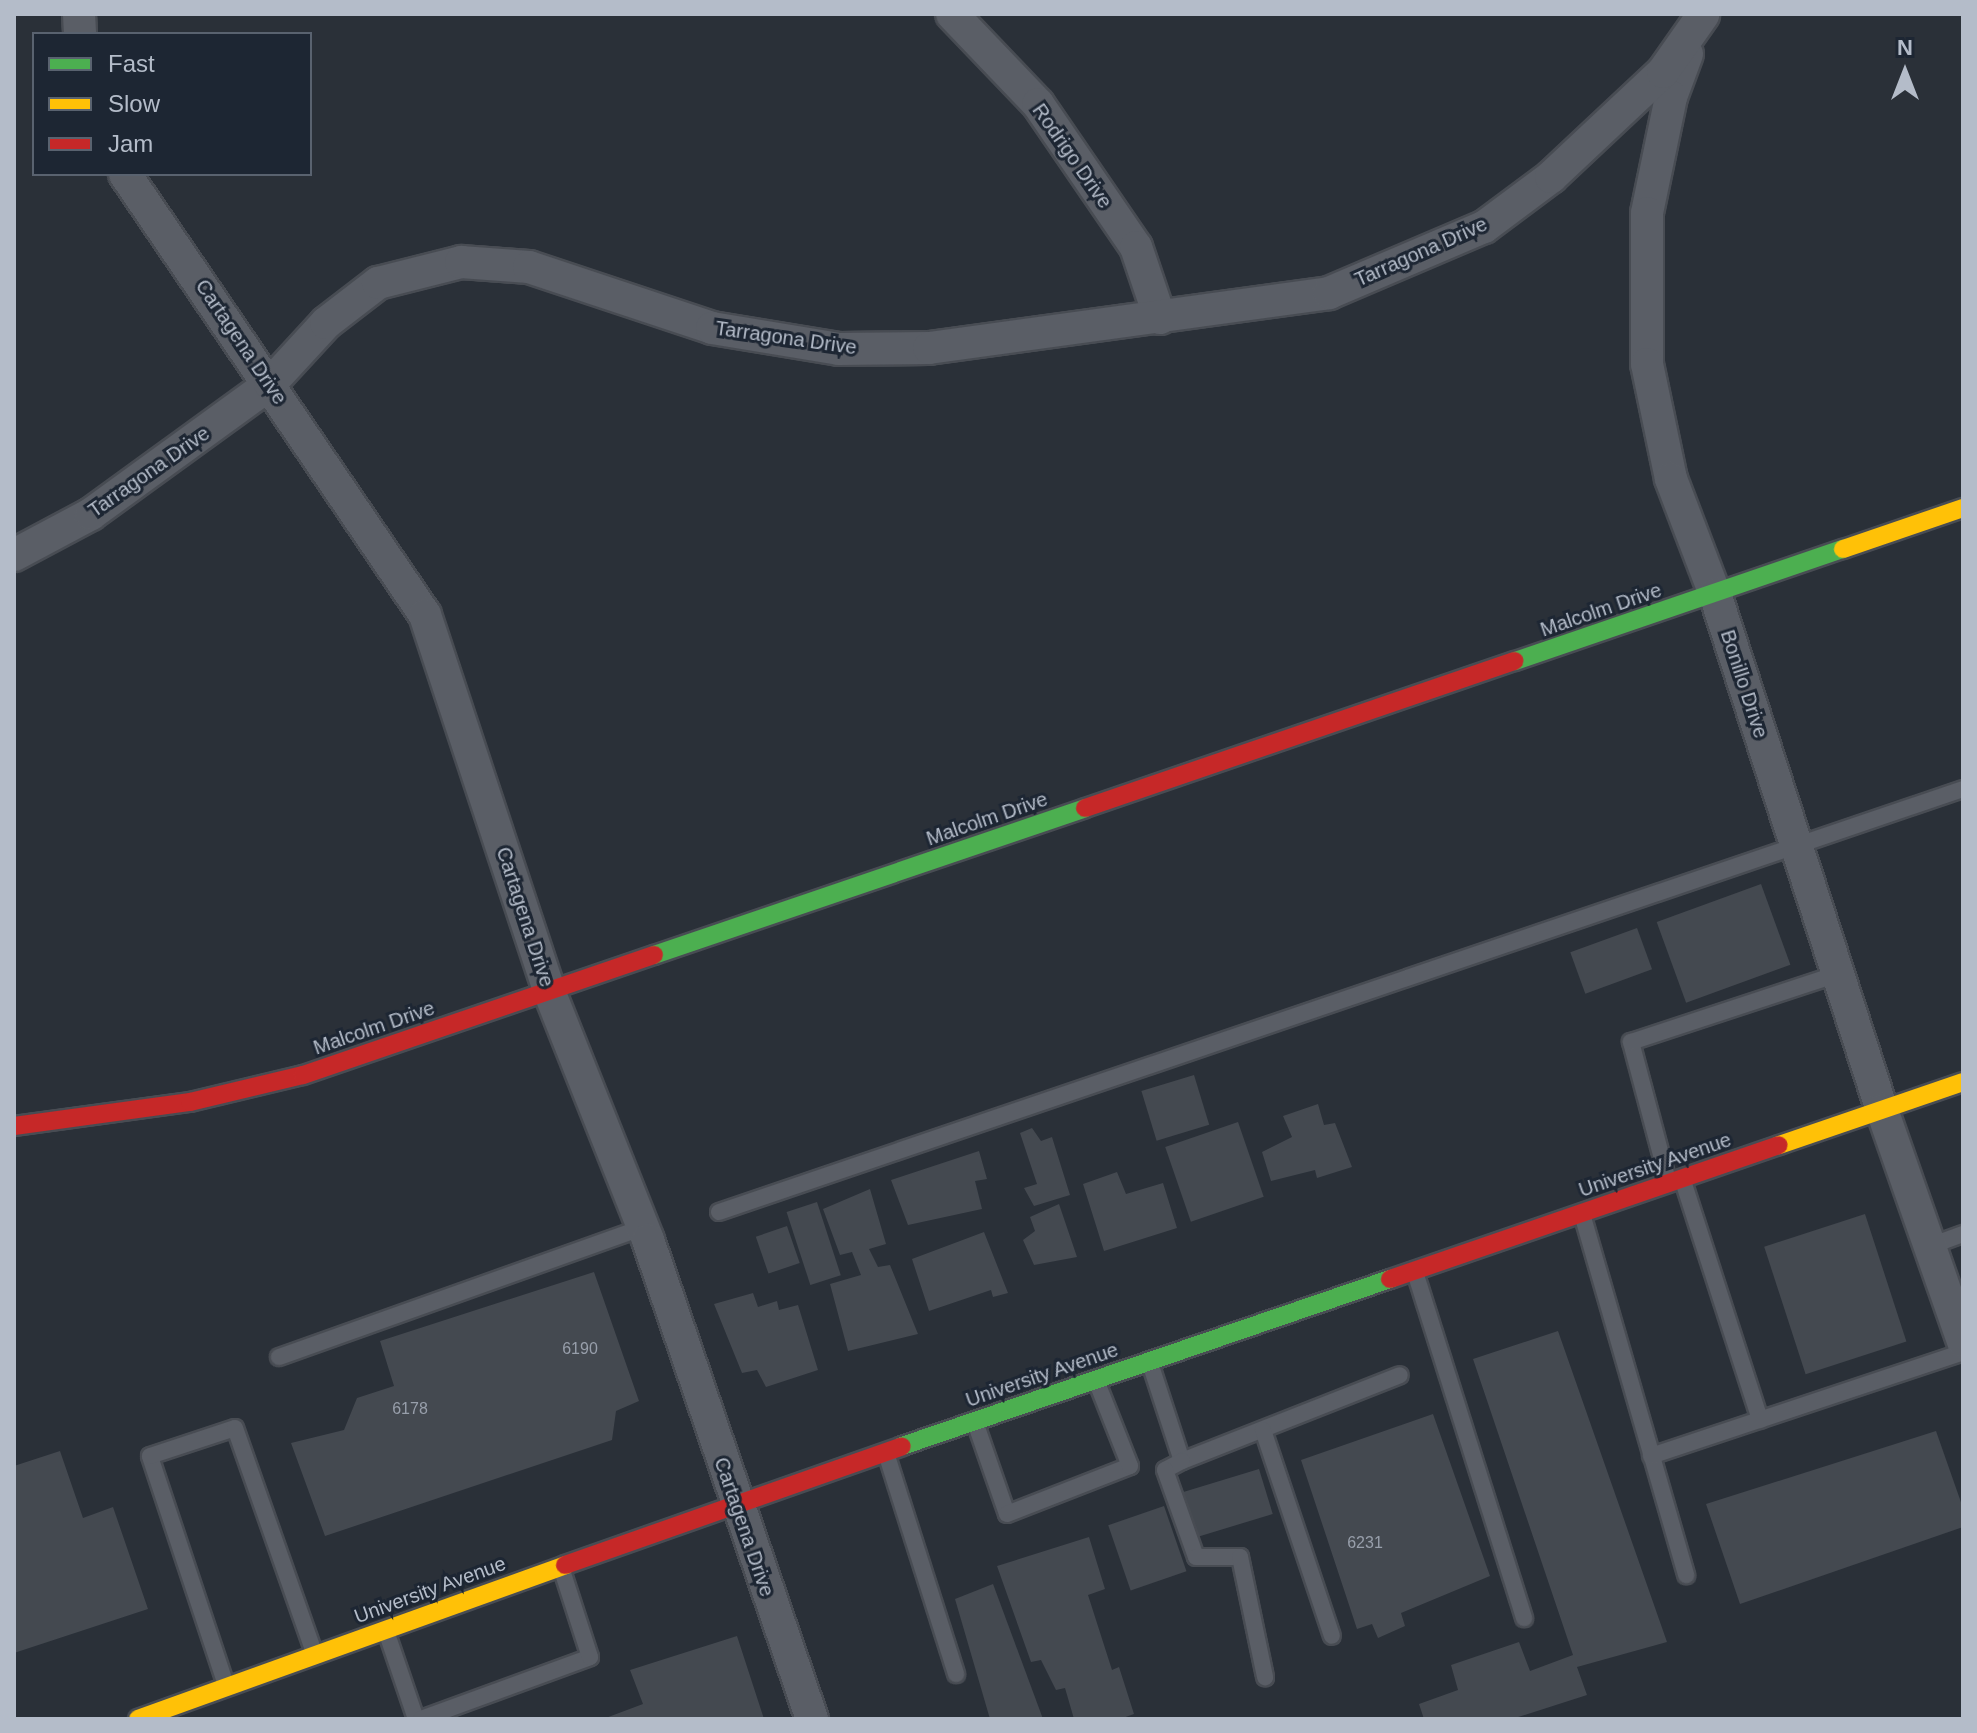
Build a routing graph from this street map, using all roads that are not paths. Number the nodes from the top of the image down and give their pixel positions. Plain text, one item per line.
1 (952, 14) edge
2 (1703, 14) edge
3 (126, 176) edge
4 (1160, 318) junction
5 (270, 384) junction
6 (1963, 508) edge
7 (14, 555) edge
8 (1715, 594) junction
9 (1963, 789) edge
10 (1797, 846) junction
11 (1838, 974) junction
12 (549, 991) junction
13 (1963, 1082) edge
14 (1882, 1110) junction
15 (14, 1126) edge
16 (1675, 1180) junction
17 (719, 1212) dead end
18 (1582, 1213) junction
19 (644, 1227) junction
20 (1963, 1234) edge
21 (1930, 1246) junction
22 (1415, 1270) junction
23 (1963, 1341) edge
24 (1963, 1352) edge
25 (279, 1357) dead end
26 (1149, 1361) junction
27 (1400, 1375) dead end
28 (1095, 1380) junction
29 (1760, 1420) junction
30 (974, 1421) junction
31 (1263, 1430) junction
32 (885, 1452) junction
33 (1651, 1456) junction
34 (1182, 1461) junction
35 (736, 1503) junction
36 (561, 1566) junction
37 (1686, 1575) dead end
38 (1524, 1618) dead end
39 (385, 1630) junction
40 (1332, 1636) dead end
41 (315, 1655) junction
42 (956, 1674) dead end
43 (1265, 1677) dead end
44 (227, 1686) junction
45 (144, 1718) edge
46 (418, 1719) edge
47 (812, 1719) edge

1 - 4 street, Rodrigo Drive
2 - 4 street, Tarragona Drive
2 - 8 street, Bonillo Drive
3 - 5 street, Cartagena Drive
4 - 5 street, Tarragona Drive
5 - 7 street, Tarragona Drive
5 - 12 street, Cartagena Drive
6 - 8 street, Malcolm Drive
8 - 10 street, Bonillo Drive
8 - 12 street, Malcolm Drive
9 - 10 lane
10 - 11 street, Bonillo Drive
10 - 17 lane
11 - 14 street, Bonillo Drive
11 - 16 lane
12 - 15 street, Malcolm Drive
12 - 19 street, Cartagena Drive
13 - 14 street, University Avenue
14 - 16 street, University Avenue
14 - 21 street, Bonillo Drive
16 - 18 street, University Avenue
16 - 29 lane
18 - 22 street, University Avenue
18 - 33 lane
19 - 25 lane
19 - 35 street, Cartagena Drive
20 - 21 lane
21 - 23 street, Bonillo Drive
22 - 26 street, University Avenue
22 - 38 lane
24 - 29 lane
26 - 28 street, University Avenue
26 - 34 lane
27 - 31 lane
28 - 30 street, University Avenue
28 - 30 lane
29 - 33 lane
30 - 32 street, University Avenue
31 - 34 lane
31 - 40 lane
32 - 35 street, University Avenue
32 - 42 lane
33 - 37 lane
34 - 43 lane
35 - 36 street, University Avenue
35 - 47 street, Cartagena Drive
36 - 39 street, University Avenue
36 - 46 lane
39 - 41 street, University Avenue
39 - 46 lane
41 - 44 street, University Avenue
41 - 44 lane
44 - 45 street, University Avenue

